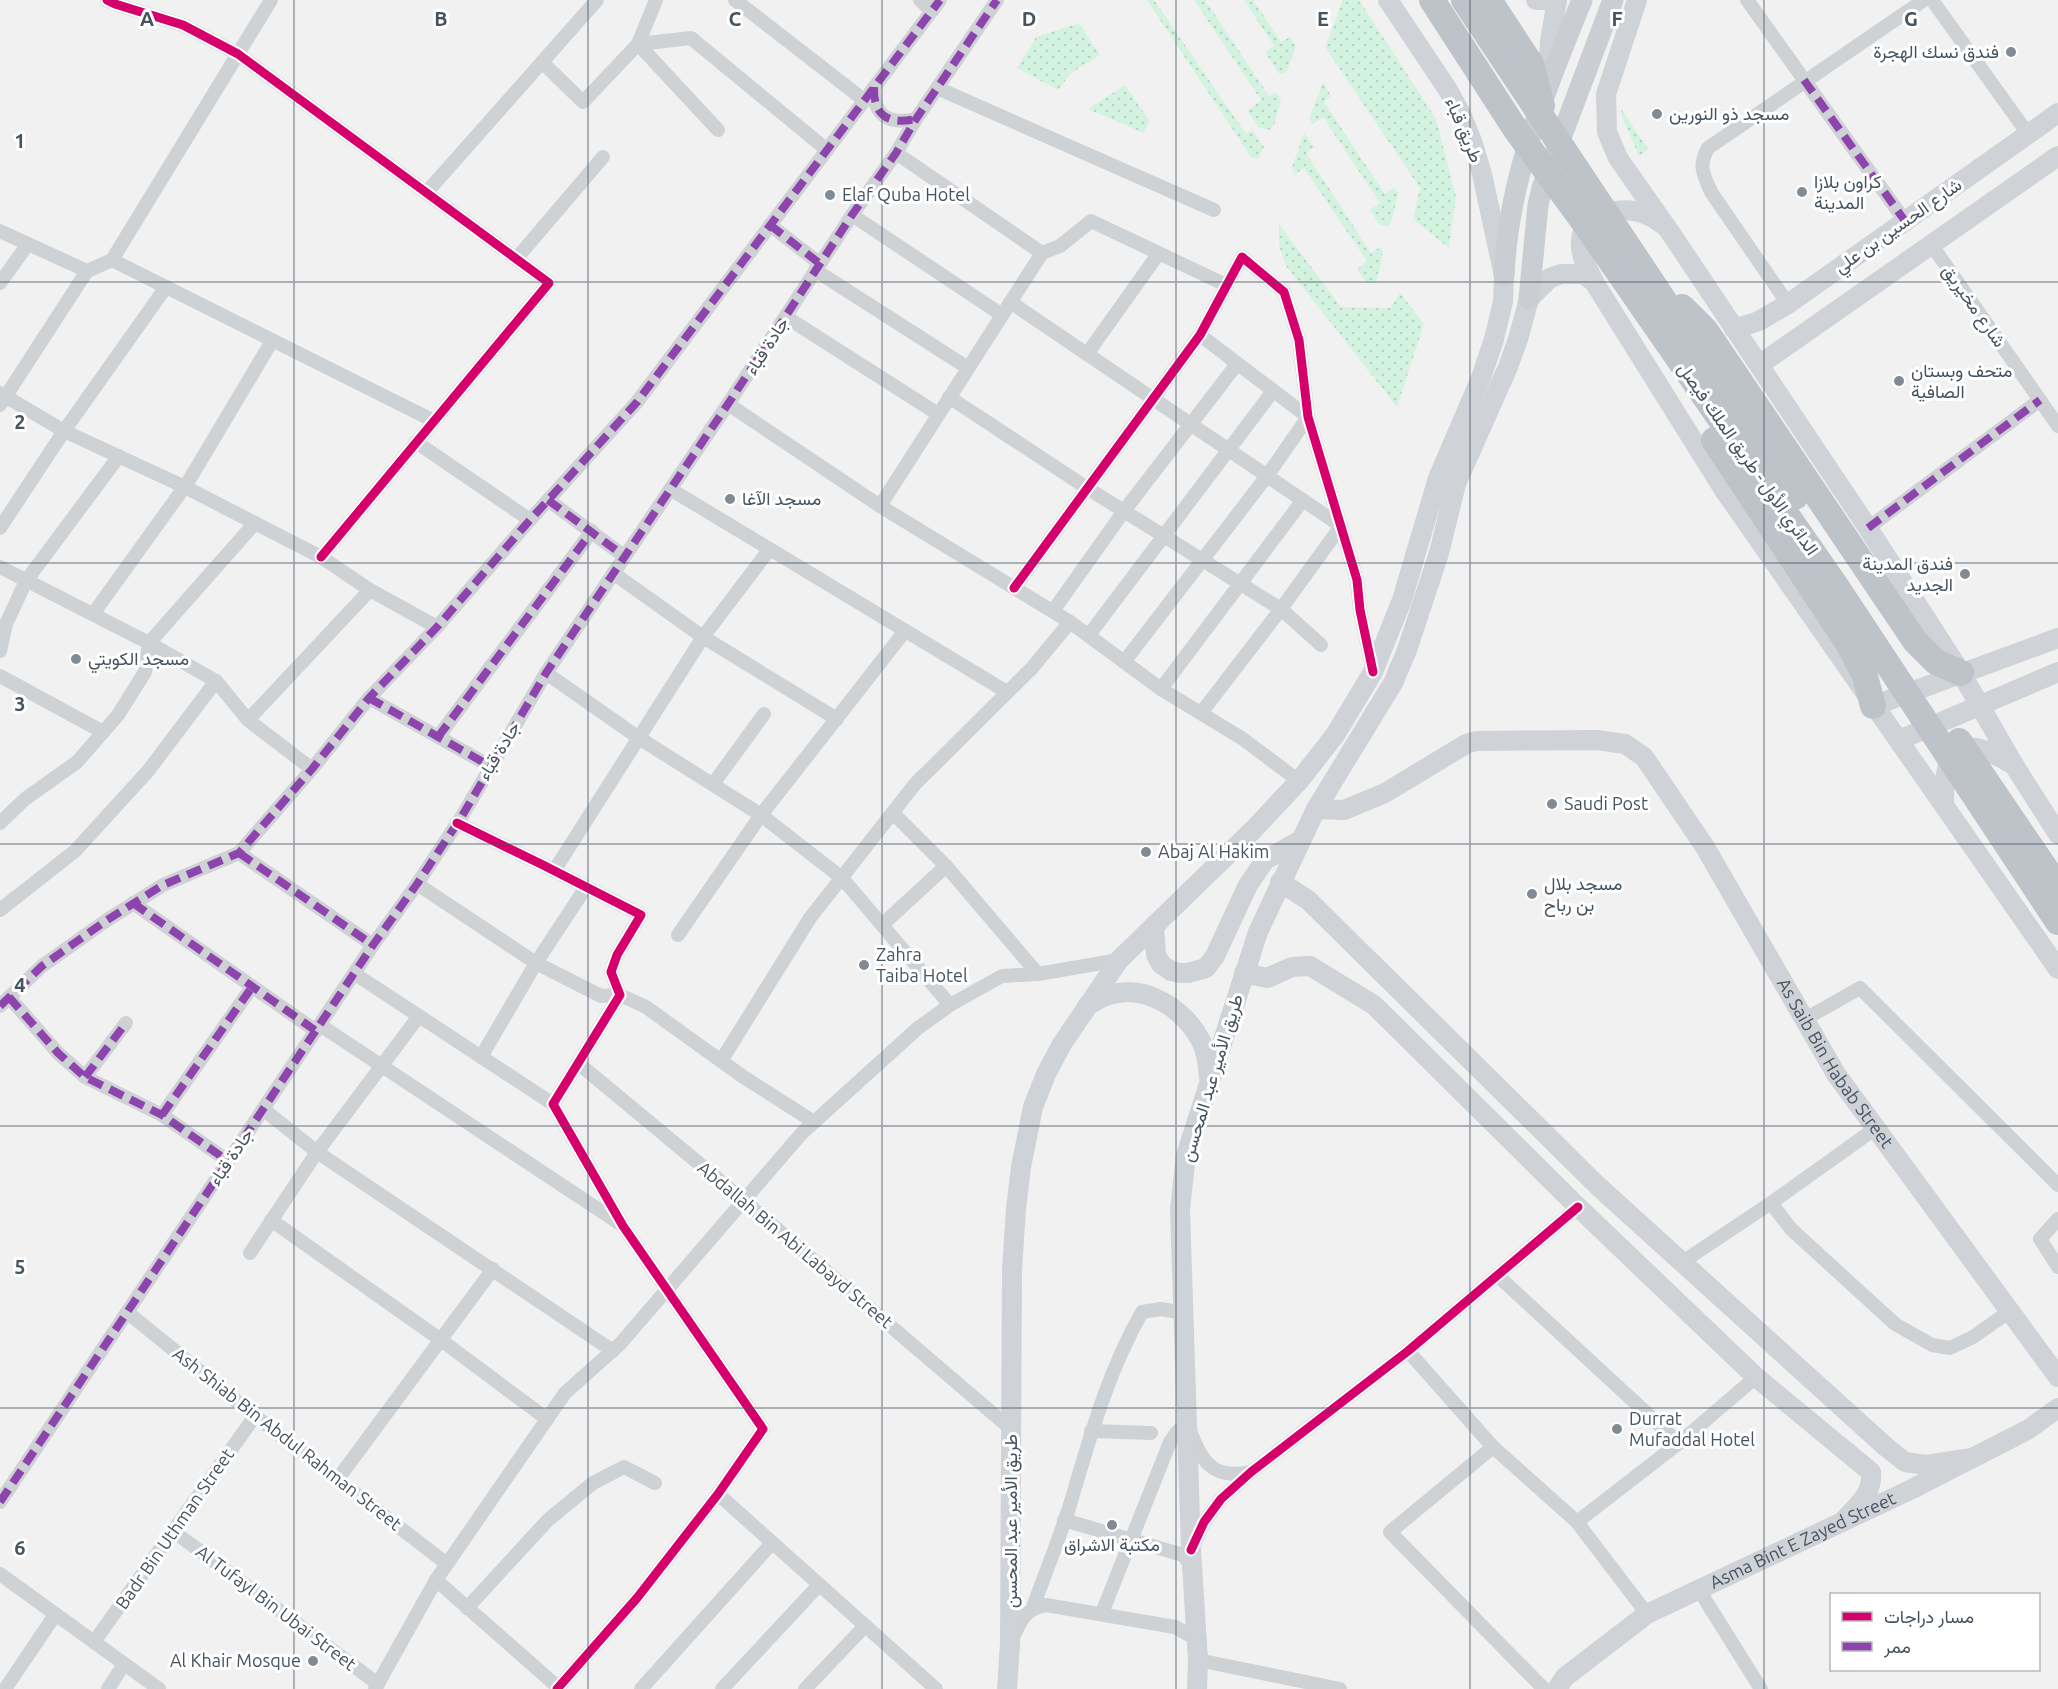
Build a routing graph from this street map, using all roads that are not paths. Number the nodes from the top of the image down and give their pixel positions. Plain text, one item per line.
1 (107, 0) edge
2 (270, 0) edge
3 (597, 0) edge
4 (656, 0) edge
5 (735, 0) edge
6 (920, 0) edge
7 (997, 0) edge
8 (1389, 0) edge
9 (1414, 0) edge
10 (1431, 0) edge
11 (1464, 0) edge
12 (1489, 0) edge
13 (1536, 0) edge
14 (1545, 0) edge
15 (1557, 0) edge
16 (1582, 0) edge
17 (1613, 0) edge
18 (1747, 0) edge
19 (1924, 0) edge
20 (1932, 0) edge
21 (1635, 5) edge
22 (936, 6) edge
23 (1596, 43) junction
24 (638, 44) junction
25 (238, 54) junction
26 (542, 63) junction
27 (1804, 80) junction
28 (1548, 85) junction
29 (874, 87) junction
30 (937, 88) junction
31 (1606, 94) junction
32 (864, 100) junction
33 (2058, 113) edge
34 (916, 119) junction
35 (1547, 124) junction
36 (718, 130) dead end
37 (1516, 130) junction
38 (2028, 134) junction
39 (827, 150) junction
40 (896, 153) junction
41 (603, 157) dead end
42 (2056, 162) edge
43 (426, 193) junction
44 (1214, 210) dead end
45 (852, 215) junction
46 (1905, 221) junction
47 (770, 225) junction
48 (0, 231) edge
49 (1672, 235) junction
50 (28, 244) junction
51 (1931, 244) junction
52 (1042, 253) junction
53 (1159, 253) junction
54 (516, 259) junction
55 (112, 260) junction
56 (1639, 262) junction
57 (817, 267) junction
58 (87, 271) junction
59 (1504, 276) junction
60 (1594, 282) junction
61 (0, 283) edge
62 (1226, 285) junction
63 (166, 287) junction
64 (1636, 298) junction
65 (1529, 299) junction
66 (1010, 302) junction
67 (1788, 304) junction
68 (1002, 315) junction
69 (786, 317) junction
70 (1734, 329) junction
71 (1200, 335) junction
72 (272, 340) junction
73 (1087, 354) junction
74 (1237, 364) junction
75 (1759, 365) junction
76 (968, 368) junction
77 (1273, 391) junction
78 (949, 397) junction
79 (2, 398) edge
80 (1152, 398) junction
81 (2040, 400) junction
82 (728, 404) junction
83 (938, 414) junction
84 (1308, 417) junction
85 (434, 421) junction
86 (1190, 423) junction
87 (2058, 426) edge
88 (64, 431) junction
89 (416, 442) junction
90 (1229, 450) junction
91 (118, 456) junction
92 (1267, 476) junction
93 (184, 487) junction
94 (1087, 488) junction
95 (670, 489) junction
96 (548, 500) junction
97 (1303, 500) junction
98 (880, 506) junction
99 (1124, 511) junction
100 (530, 520) junction
101 (255, 523) junction
102 (1341, 526) junction
103 (0, 528) edge
104 (1868, 528) junction
105 (592, 531) junction
106 (1162, 536) junction
107 (769, 550) junction
108 (624, 556) junction
109 (321, 557) junction
110 (1201, 560) junction
111 (0, 567) edge
112 (613, 573) junction
113 (26, 580) junction
114 (1239, 583) junction
115 (1014, 588) junction
116 (370, 590) junction
117 (1281, 609) junction
118 (1053, 611) junction
119 (93, 614) junction
120 (1070, 622) junction
121 (437, 627) junction
122 (905, 631) junction
123 (1089, 635) junction
124 (703, 637) junction
125 (2058, 639) edge
126 (149, 643) junction
127 (1321, 645) dead end
128 (0, 651) edge
129 (1124, 662) junction
130 (1373, 672) junction
131 (2058, 672) edge
132 (546, 673) junction
133 (1961, 673) junction
134 (0, 675) edge
135 (216, 681) junction
136 (1161, 689) junction
137 (1007, 693) junction
138 (369, 698) junction
139 (1873, 706) junction
140 (1980, 706) junction
141 (1201, 713) junction
142 (764, 714) dead end
143 (837, 719) junction
144 (248, 720) junction
145 (103, 732) junction
146 (438, 737) junction
147 (639, 738) junction
148 (1899, 740) junction
149 (2014, 765) junction
150 (490, 766) junction
151 (312, 769) junction
152 (1299, 781) junction
153 (713, 784) junction
154 (1944, 805) junction
155 (1316, 809) junction
156 (892, 813) junction
157 (761, 815) junction
158 (0, 823) edge
159 (457, 823) junction
160 (2058, 834) edge
161 (1301, 840) junction
162 (239, 853) junction
163 (946, 866) junction
164 (554, 871) junction
165 (842, 878) junction
166 (1281, 882) junction
167 (417, 884) junction
168 (586, 887) junction
169 (2058, 887) edge
170 (133, 903) junction
171 (0, 910) edge
172 (2058, 922) edge
173 (882, 925) junction
174 (1154, 926) junction
175 (678, 935) dead end
176 (373, 945) junction
177 (1119, 960) junction
178 (536, 963) junction
179 (2058, 969) edge
180 (1244, 973) junction
181 (355, 974) junction
182 (1038, 974) junction
183 (252, 987) junction
184 (1394, 987) junction
185 (620, 995) junction
186 (5, 1002) edge
187 (950, 1005) junction
188 (1374, 1005) junction
189 (1087, 1006) junction
190 (419, 1016) junction
191 (1805, 1019) junction
192 (126, 1023) dead end
193 (318, 1028) junction
194 (481, 1058) junction
195 (721, 1061) junction
196 (578, 1063) junction
197 (381, 1065) junction
198 (85, 1077) junction
199 (1209, 1083) junction
200 (553, 1104) junction
201 (263, 1109) junction
202 (162, 1115) junction
203 (814, 1122) junction
204 (1876, 1128) junction
205 (317, 1152) junction
206 (228, 1161) junction
207 (2058, 1185) edge
208 (743, 1200) junction
209 (1771, 1203) junction
210 (1578, 1208) junction
211 (2058, 1219) edge
212 (271, 1220) junction
213 (623, 1226) junction
214 (250, 1253) dead end
215 (1681, 1263) junction
216 (2058, 1267) edge
217 (493, 1269) junction
218 (1498, 1276) junction
219 (667, 1290) junction
220 (2010, 1311) junction
221 (127, 1312) junction
222 (1184, 1313) junction
223 (441, 1340) junction
224 (613, 1351) junction
225 (1408, 1351) junction
226 (1756, 1377) junction
227 (2058, 1377) edge
228 (2058, 1408) edge
229 (255, 1416) junction
230 (546, 1419) junction
231 (1186, 1423) junction
232 (1011, 1429) junction
233 (1091, 1431) junction
234 (1150, 1432) dead end
235 (1679, 1443) junction
236 (1493, 1447) junction
237 (1890, 1450) junction
238 (1972, 1458) junction
239 (1251, 1472) junction
240 (1871, 1472) junction
241 (337, 1480) junction
242 (655, 1483) dead end
243 (718, 1494) junction
244 (0, 1502) edge
245 (1064, 1520) junction
246 (1844, 1520) junction
247 (1577, 1521) junction
248 (173, 1531) junction
249 (1132, 1540) junction
250 (772, 1543) junction
251 (1191, 1559) junction
252 (447, 1564) junction
253 (0, 1575) edge
254 (436, 1580) junction
255 (819, 1585) junction
256 (1699, 1590) junction
257 (1033, 1607) junction
258 (467, 1608) junction
259 (1102, 1613) junction
260 (1647, 1614) junction
261 (55, 1615) junction
262 (865, 1626) junction
263 (1195, 1638) junction
264 (94, 1642) junction
265 (1010, 1644) junction
266 (1198, 1660) junction
267 (124, 1664) junction
268 (377, 1687) edge
269 (558, 1688) edge
270 (1006, 1688) edge
271 (5, 1689) edge
272 (108, 1689) edge
273 (159, 1689) edge
274 (641, 1689) edge
275 (722, 1689) edge
276 (806, 1689) edge
277 (936, 1689) edge
278 (1197, 1689) edge
279 (1340, 1689) edge
280 (1544, 1689) edge
281 (1557, 1689) edge
282 (1761, 1689) edge

1 - 25 street
2 - 25 street
3 - 26 street
4 - 24 street
5 - 32 street
6 - 22 street
7 - 30 street, جادة قباء
8 - 59 main road, طريق قباء
9 - 37 highway
10 - 37 highway, الدائري الأول - طريق الملك فيصل
11 - 35 highway, الدائري الأول - طريق الملك فيصل
12 - 35 highway
13 - 14 main road
15 - 28 main road
16 - 28 main road
17 - 23 main road
18 - 27 street
19 - 27 street
20 - 38 street
21 - 23 main road
21 - 31 main road
22 - 29 street
23 - 31 main road
23 - 65 main road
24 - 26 street
24 - 36 street
24 - 39 street
25 - 43 street
25 - 55 street
26 - 43 street
27 - 46 street
27 - 67 street
28 - 59 main road
29 - 32 street
29 - 34 street
30 - 34 street, جادة قباء
30 - 44 street
31 - 49 main road
32 - 39 street
33 - 38 main road, شارع الحسين بن علي
34 - 40 street, جادة قباء
35 - 56 highway, الدائري الأول - طريق الملك فيصل
37 - 64 highway, الدائري الأول - طريق الملك فيصل
38 - 46 main road, شارع الحسين بن علي
39 - 47 street
40 - 45 street, جادة قباء
40 - 52 street
41 - 54 street
42 - 51 main road, شارع الحسين بن علي
43 - 54 street
45 - 57 street, جادة قباء
45 - 68 street
46 - 67 main road, شارع الحسين بن علي
47 - 57 street
47 - 96 street
48 - 50 street
49 - 60 main road
49 - 70 main road
50 - 58 street
50 - 61 street
51 - 75 main road, شارع الحسين بن علي
51 - 81 street, شارع مخيريق
52 - 53 street
52 - 66 street
53 - 62 street
53 - 73 street
54 - 85 street
55 - 58 street
55 - 63 street
56 - 133 highway
56 - 169 highway, الدائري الأول - طريق الملك فيصل
57 - 69 street, جادة قباء
57 - 76 street
58 - 79 street
59 - 130 main road, طريق قباء
60 - 65 main road
60 - 139 main road
62 - 71 street
62 - 84 street
63 - 72 street
63 - 88 street
64 - 139 highway
64 - 172 highway, الدائري الأول - طريق الملك فيصل
65 - 155 main road, طريق الأمير عبد المحسن
66 - 68 street
66 - 73 street
67 - 70 main road, شارع الحسين بن علي
68 - 76 street
69 - 82 street, جادة قباء
69 - 83 street
70 - 75 main road
71 - 74 street
71 - 80 street
72 - 85 street
72 - 93 street
73 - 80 street
74 - 77 street
74 - 86 street
75 - 104 main road
76 - 78 street
77 - 84 street
77 - 90 street
78 - 83 street
78 - 94 street
79 - 88 street
80 - 86 street
80 - 94 street
81 - 87 street, شارع مخيريق
81 - 104 street
82 - 95 street, جادة قباء
82 - 98 street
83 - 98 street
84 - 92 street
84 - 102 street
85 - 89 street
86 - 90 street
86 - 99 street
88 - 91 street
88 - 103 street
89 - 100 street
89 - 109 street
90 - 92 street
90 - 106 street
91 - 93 street
91 - 113 street
92 - 97 street
92 - 110 street
93 - 101 street
93 - 119 street
94 - 99 street
94 - 115 street
95 - 107 street
95 - 108 street, جادة قباء
96 - 100 street
96 - 105 street
97 - 102 street
97 - 114 street
98 - 115 street
99 - 106 street
99 - 118 street
100 - 121 street
101 - 109 street
101 - 126 street
102 - 117 street
102 - 130 street
104 - 133 main road
105 - 108 street
105 - 146 street
106 - 110 street
106 - 123 street
107 - 122 street
107 - 124 street
108 - 112 street, جادة قباء
109 - 116 street
110 - 114 street
110 - 129 street
111 - 113 street
112 - 124 street
112 - 132 street, جادة قباء
113 - 119 street
113 - 128 street
114 - 117 street
114 - 136 street
115 - 118 street
116 - 121 street
116 - 144 street
117 - 127 street
117 - 141 street
118 - 120 street
119 - 126 street
120 - 123 street
120 - 137 street
121 - 138 street
122 - 137 street
122 - 143 street
123 - 129 street
124 - 143 street
124 - 147 street
125 - 133 main road
126 - 135 street
126 - 145 street
129 - 136 street
130 - 152 main road, طريق الأمير عبد المحسن
131 - 140 main road
132 - 147 street
132 - 150 street, جادة قباء
133 - 139 main road
133 - 140 main road
134 - 145 street
135 - 144 street
135 - 171 street
136 - 141 street
137 - 156 street
138 - 146 street
138 - 151 street
139 - 148 main road
140 - 148 main road
140 - 149 main road
141 - 152 street
142 - 153 street
143 - 157 street
144 - 151 street
145 - 158 street
146 - 150 street
147 - 153 street
147 - 164 street
148 - 154 main road
149 - 154 main road
149 - 160 main road
150 - 159 street, جادة قباء
151 - 162 street
152 - 174 main road, طريق الأمير عبد المحسن
153 - 157 street
154 - 179 main road
155 - 161 main road, طريق الأمير عبد المحسن
155 - 191 main road, As Saib Bin Habab Street
156 - 163 street
156 - 165 street
157 - 165 street
157 - 175 street
159 - 164 street
159 - 167 street, جادة قباء
161 - 166 main road, طريق الأمير عبد المحسن
161 - 174 main road
162 - 170 street
162 - 176 street
163 - 173 street
163 - 182 street
164 - 168 street
165 - 173 street
165 - 195 street
166 - 180 main road, طريق الأمير عبد المحسن
166 - 184 main road
167 - 176 street, جادة قباء
167 - 178 street
168 - 178 street
168 - 185 street
170 - 183 street
170 - 186 street
173 - 187 street
174 - 177 main road, طريق الأمير عبد المحسن
176 - 181 street, جادة قباء
177 - 182 street
177 - 189 main road, طريق الأمير عبد المحسن
178 - 185 street
178 - 194 street
180 - 188 main road
180 - 199 main road, طريق الأمير عبد المحسن
181 - 190 street
181 - 193 street, جادة قباء
182 - 187 street
183 - 193 street
183 - 202 street
184 - 188 main road
184 - 215 main road
185 - 195 street
185 - 196 street
186 - 198 street
187 - 203 street
188 - 210 main road
189 - 199 main road
189 - 232 main road, طريق الأمير عبد المحسن
190 - 194 street
190 - 197 street
191 - 204 main road, As Saib Bin Habab Street
191 - 207 street
192 - 198 street
193 - 197 street
193 - 201 street, جادة قباء
194 - 200 street
195 - 203 street
196 - 200 street
196 - 208 street, Abdallah Bin Abi Labayd Street
197 - 205 street
197 - 213 street
198 - 202 street
199 - 222 main road, طريق الأمير عبد المحسن
200 - 213 street
201 - 205 street
201 - 206 street, جادة قباء
202 - 206 street
203 - 208 street
204 - 209 street
204 - 220 main road, As Saib Bin Habab Street
205 - 212 street
205 - 217 street
206 - 221 street, جادة قباء
208 - 219 street
208 - 232 street, Abdallah Bin Abi Labayd Street
209 - 215 street
209 - 220 street
210 - 218 street
210 - 226 main road
211 - 216 street
212 - 214 street
212 - 223 street
213 - 219 street
215 - 237 main road
217 - 223 street
217 - 224 street
218 - 225 street
218 - 235 street
219 - 224 street
219 - 243 street
220 - 227 main road, As Saib Bin Habab Street
221 - 229 street, Ash Shiab Bin Abdul Rahman Street
221 - 244 street, جادة قباء
222 - 231 main road, طريق الأمير عبد المحسن
222 - 233 street
223 - 230 street
223 - 241 street
224 - 230 street
225 - 236 street
225 - 239 street
226 - 235 street
226 - 240 main road
228 - 238 main road, Asma Bint E Zayed Street
229 - 241 street, Ash Shiab Bin Abdul Rahman Street
229 - 248 street, Badr Bin Uthman Street
230 - 252 street
231 - 239 street
231 - 249 street
231 - 251 main road, طريق الأمير عبد المحسن
232 - 265 main road, طريق الأمير عبد المحسن
233 - 234 street
233 - 245 street
235 - 247 street
236 - 247 street
236 - 280 street
237 - 238 main road
237 - 240 main road
238 - 246 main road, Asma Bint E Zayed Street
239 - 251 street
240 - 246 main road
241 - 252 street, Ash Shiab Bin Abdul Rahman Street
242 - 258 street
243 - 250 street
243 - 269 street
245 - 249 street
245 - 257 street
246 - 256 main road, Asma Bint E Zayed Street
247 - 260 street
248 - 264 street, Badr Bin Uthman Street
248 - 268 street, Al Tufayl Bin Ubai Street
249 - 251 street
249 - 259 street
250 - 255 street
250 - 274 street
251 - 263 main road, طريق الأمير عبد المحسن
252 - 254 street
253 - 261 street
254 - 258 street
254 - 268 street
255 - 262 street
255 - 275 street
256 - 260 main road, Asma Bint E Zayed Street
256 - 282 street
257 - 259 street
257 - 265 street
258 - 269 street
259 - 263 street
260 - 281 main road, Asma Bint E Zayed Street
261 - 264 street
261 - 271 street
262 - 276 street
262 - 277 street
263 - 266 main road, طريق الأمير عبد المحسن
264 - 267 street
265 - 270 main road, طريق الأمير عبد المحسن
266 - 278 main road, طريق الأمير عبد المحسن
266 - 279 street
267 - 272 street
267 - 273 street

